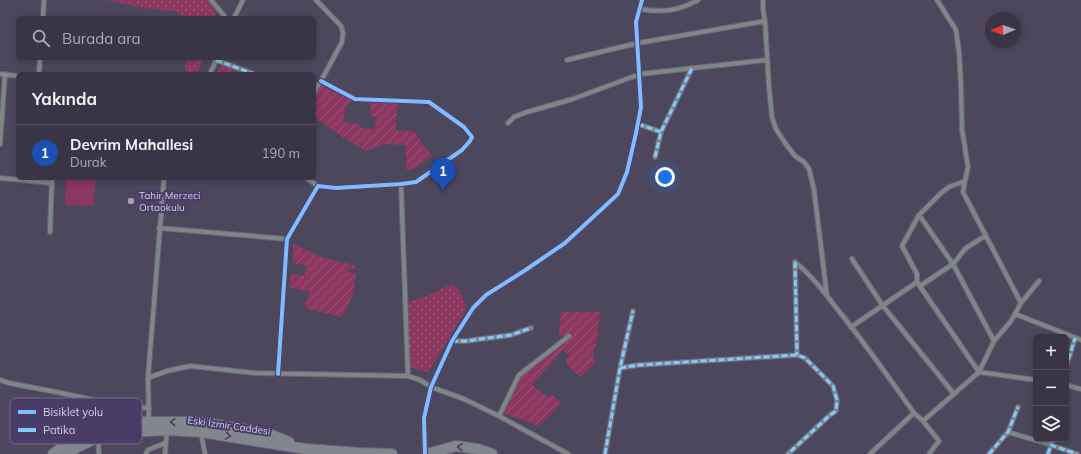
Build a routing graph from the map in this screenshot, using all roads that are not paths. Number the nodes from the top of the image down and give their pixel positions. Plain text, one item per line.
1 (44, 0) edge
2 (211, 0) edge
3 (243, 0) edge
4 (316, 0) edge
5 (642, 0) edge
6 (698, 0) edge
7 (763, 0) edge
8 (937, 0) edge
9 (640, 9) junction
10 (43, 16) edge
11 (224, 16) edge
12 (235, 16) edge
13 (765, 21) junction
14 (638, 43) junction
15 (40, 60) edge
16 (216, 60) edge
17 (219, 60) edge
18 (567, 60) dead end
19 (767, 60) junction
20 (692, 68) junction
21 (39, 72) edge
22 (211, 72) edge
23 (249, 72) edge
24 (2, 74) edge
25 (640, 74) junction
26 (16, 76) edge
27 (321, 82) junction
28 (316, 89) edge
29 (508, 123) dead end
30 (638, 124) junction
31 (661, 132) junction
32 (0, 144) edge
33 (655, 157) dead end
34 (0, 178) edge
35 (16, 179) edge
36 (51, 180) edge
37 (164, 180) edge
38 (309, 180) edge
39 (965, 181) junction
40 (401, 184) junction
41 (318, 186) junction
42 (919, 216) junction
43 (159, 228) junction
44 (50, 232) dead end
45 (985, 236) junction
46 (287, 239) junction
47 (852, 259) dead end
48 (954, 264) junction
49 (1039, 281) dead end
50 (917, 282) junction
51 (920, 286) junction
52 (827, 296) junction
53 (1021, 303) junction
54 (883, 306) junction
55 (633, 311) dead end
56 (1015, 314) junction
57 (851, 327) junction
58 (531, 328) dead end
59 (569, 336) dead end
60 (1075, 338) junction
61 (1081, 340) edge
62 (994, 341) junction
63 (452, 342) junction
64 (796, 355) junction
65 (1069, 358) edge
66 (620, 368) junction
67 (979, 372) junction
68 (278, 374) junction
69 (408, 376) junction
70 (148, 378) junction
71 (0, 380) edge
72 (1033, 380) edge
73 (431, 386) junction
74 (1069, 386) edge
75 (1081, 389) edge
76 (954, 394) junction
77 (81, 398) edge
78 (142, 407) edge
79 (1018, 407) dead end
80 (149, 408) junction
81 (914, 413) junction
82 (499, 416) junction
83 (923, 421) junction
84 (142, 426) edge
85 (149, 426) junction
86 (200, 427) junction
87 (142, 428) edge
88 (167, 430) junction
89 (1008, 432) junction
90 (1052, 442) edge
91 (165, 443) junction
92 (67, 444) edge
93 (84, 444) edge
94 (98, 444) edge
95 (1052, 445) junction
96 (306, 451) edge
97 (53, 454) edge
98 (68, 454) edge
99 (99, 454) edge
100 (146, 454) edge
101 (165, 454) edge
102 (205, 454) edge
103 (392, 454) edge
104 (426, 454) edge
105 (492, 454) edge
106 (568, 454) edge
107 (605, 454) edge
108 (788, 454) edge
109 (870, 454) edge
110 (929, 454) edge
111 (989, 454) edge
112 (1048, 454) edge
113 (1077, 454) edge

1 - 10 street
2 - 11 street
3 - 12 street
4 - 27 street
5 - 9 street
6 - 9 street
7 - 13 street
8 - 39 street
9 - 14 street
13 - 14 street
13 - 19 street
14 - 18 street
14 - 25 street
15 - 21 street
16 - 22 street
17 - 23 street
19 - 20 street
19 - 52 street
20 - 25 street
20 - 31 street
24 - 26 street
24 - 32 street
25 - 29 street
25 - 30 street
27 - 28 street
27 - 40 street
30 - 31 street
30 - 63 street
31 - 33 street
34 - 35 street
36 - 44 street
37 - 43 street
38 - 41 street
39 - 42 street
39 - 45 street
40 - 41 street
40 - 69 street
41 - 46 street
42 - 48 street
42 - 50 street
43 - 46 street
43 - 70 street
45 - 48 street
45 - 53 street
46 - 68 street
47 - 54 street
48 - 51 street
48 - 62 street
49 - 53 street
50 - 51 street
50 - 54 street
51 - 67 street
52 - 57 street
52 - 64 street
53 - 56 street
54 - 57 street
54 - 76 street
55 - 66 street
56 - 60 street
56 - 62 street
57 - 81 street
58 - 63 street
59 - 82 street
60 - 61 street
60 - 65 street
62 - 67 street
63 - 73 street
64 - 66 street
64 - 108 street
66 - 107 street
67 - 72 street
67 - 76 street
68 - 69 street
68 - 70 street
69 - 73 street
70 - 80 street
71 - 77 street
73 - 82 street
73 - 104 street
74 - 75 street
76 - 83 street
78 - 80 street
79 - 89 street
80 - 85 street
81 - 83 street
81 - 109 street
82 - 106 street
83 - 110 street
84 - 85 main road
86 -> 85 main road
85 - 87 main road, Eski İzmir Caddesi
85 - 88 main road, Eski İzmir Caddesi
86 - 88 main road, Eski İzmir Caddesi
86 - 96 main road, Eski İzmir Caddesi
86 - 102 street
88 - 91 street
89 - 95 street
89 - 111 street
90 - 95 street
91 - 100 street
91 - 101 street
92 - 97 main road
93 - 98 main road, Eski İzmir Caddesi
94 - 99 street
95 - 112 street
95 - 113 street
96 - 103 main road, Eski İzmir Caddesi
105 -> 104 main road

